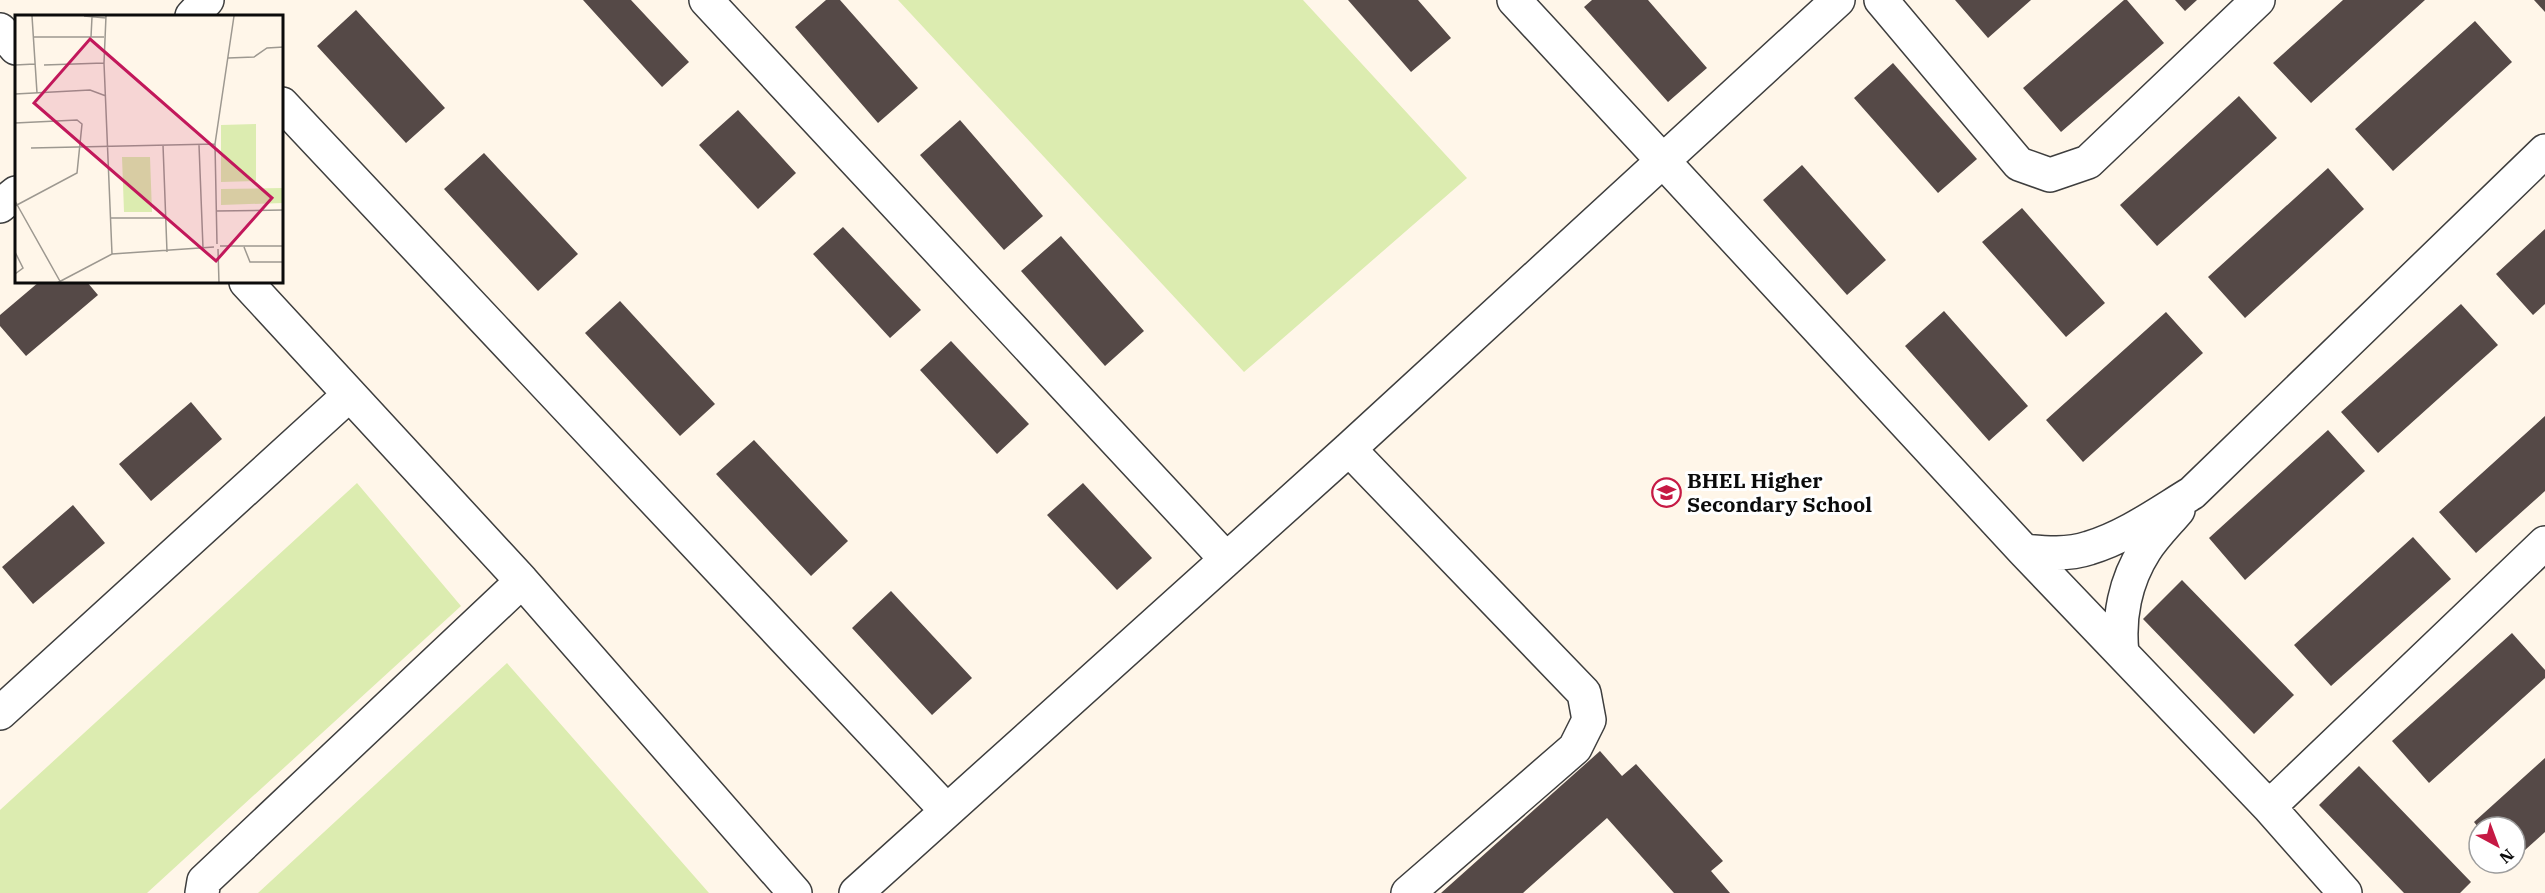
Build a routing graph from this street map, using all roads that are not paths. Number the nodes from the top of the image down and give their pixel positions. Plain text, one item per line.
1 (705, 0) edge
2 (1514, 0) edge
3 (1838, 0) edge
4 (1881, 0) edge
5 (2258, 0) edge
6 (0, 30) edge
7 (15, 47) edge
8 (284, 106) edge
9 (2545, 151) edge
10 (1664, 160) junction
11 (15, 194) edge
12 (0, 206) edge
13 (248, 284) edge
14 (349, 394) junction
15 (1349, 449) junction
16 (2192, 493) junction
17 (2545, 543) edge
18 (2024, 551) junction
19 (1226, 560) junction
20 (522, 581) junction
21 (2122, 653) junction
22 (0, 713) edge
23 (2269, 807) junction
24 (946, 810) junction
25 (202, 893) edge
26 (795, 893) edge
27 (856, 893) edge
28 (1408, 893) edge
29 (2345, 893) edge

1 - 19 street
2 - 10 street
3 - 10 street
4 - 5 street
6 - 7 street
8 - 24 street
9 - 16 street
10 - 15 street
10 - 18 street
11 - 12 street
13 - 14 street
14 - 20 street
14 - 22 street
15 - 19 street
15 - 28 street
16 - 18 street
16 - 21 street
17 - 23 street
18 - 21 street
19 - 24 street
20 - 25 street
20 - 26 street
21 - 23 street
23 - 29 street
24 - 27 street

